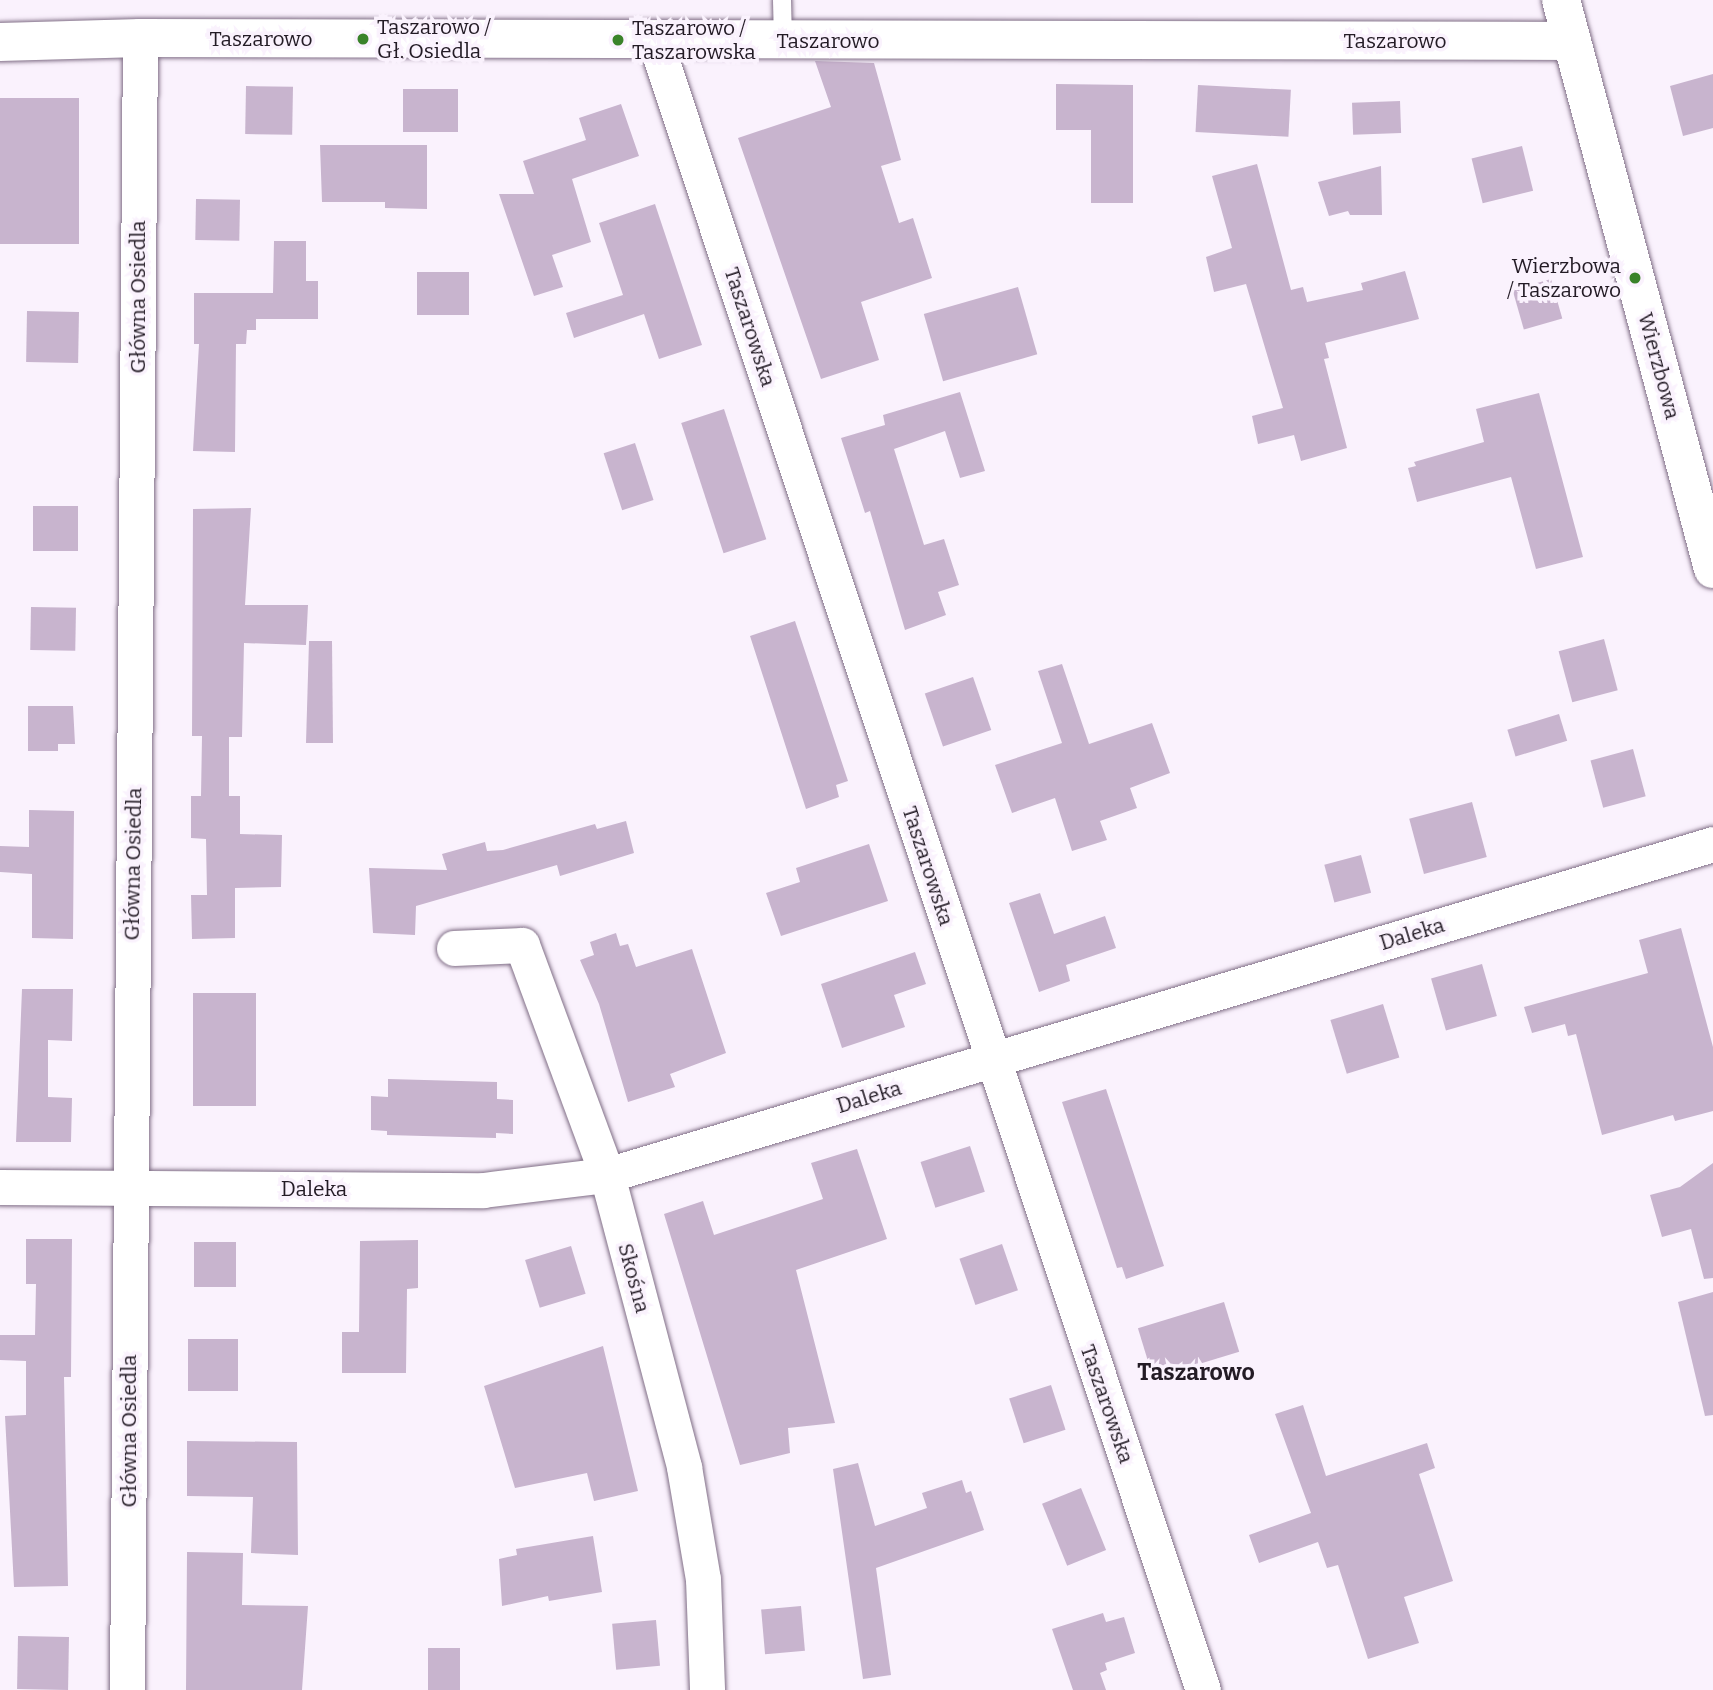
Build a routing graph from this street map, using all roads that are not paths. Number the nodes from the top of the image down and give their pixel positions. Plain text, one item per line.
1 (782, 0) edge
2 (1561, 0) edge
3 (141, 38) junction
4 (655, 41) junction
5 (783, 41) junction
6 (1572, 41) junction
7 (0, 42) edge
8 (1713, 569) edge
9 (1713, 844) edge
10 (454, 948) dead end
11 (992, 1061) junction
12 (607, 1175) junction
13 (0, 1187) edge
14 (131, 1189) junction
15 (127, 1690) edge
16 (707, 1690) edge
17 (1203, 1690) edge

1 - 5 lane
2 - 6 street, Wierzbowa
3 - 4 street, Taszarowo
3 - 7 street, Taszarowo
3 - 14 street, Główna Osiedla
4 - 5 street, Taszarowo
4 - 11 street, Taszarowska
5 - 6 street, Taszarowo
6 - 8 street, Wierzbowa
9 - 11 street, Daleka
10 - 12 street, Skośna
11 - 12 street, Daleka
11 - 17 street, Taszarowska
12 - 14 street, Daleka
12 - 16 street, Skośna
13 - 14 street, Daleka
14 - 15 street, Główna Osiedla

